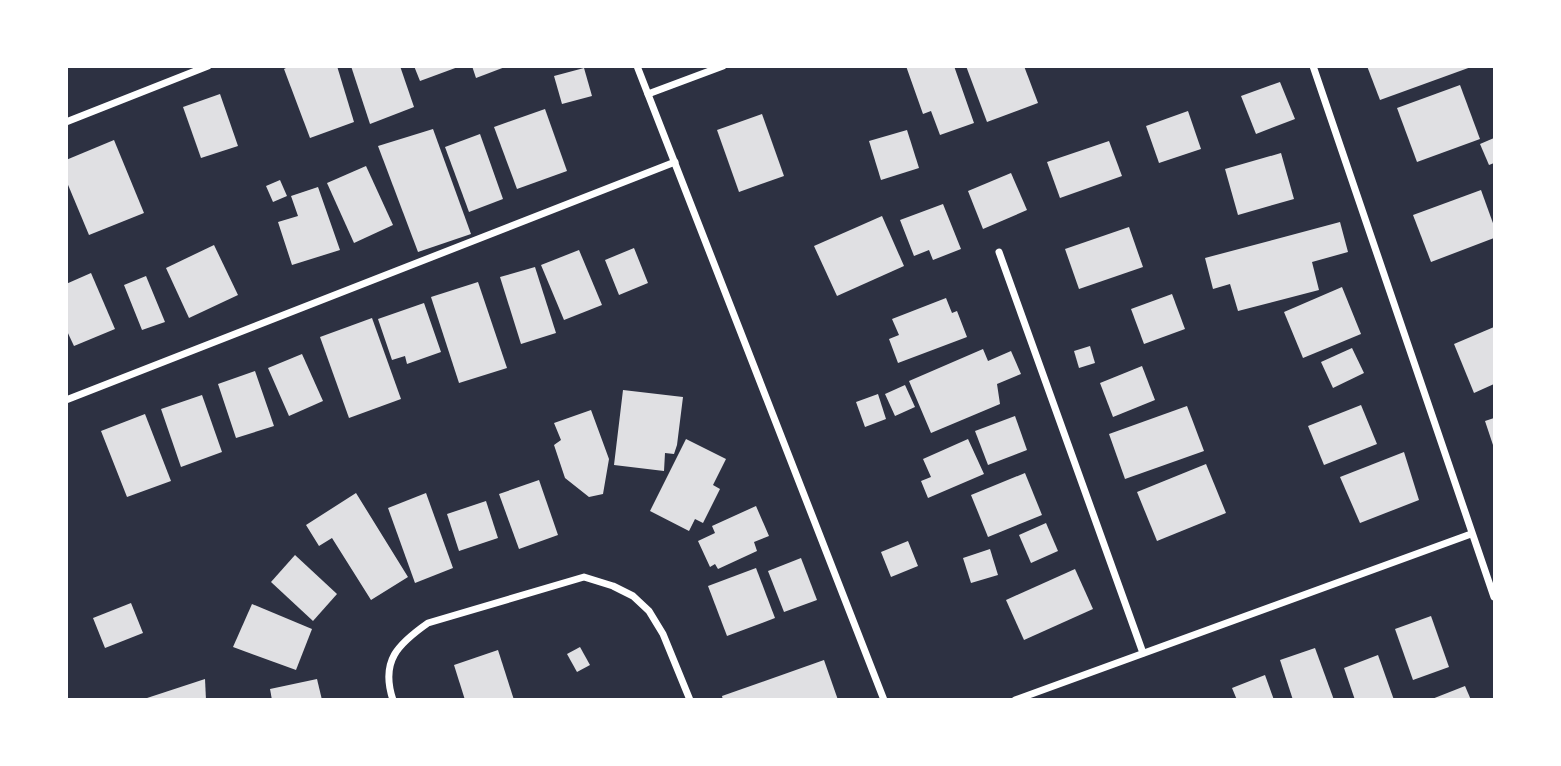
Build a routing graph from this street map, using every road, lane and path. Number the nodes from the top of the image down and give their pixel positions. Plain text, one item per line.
1 (208, 66) edge
2 (637, 66) edge
3 (723, 66) edge
4 (1313, 66) edge
5 (648, 94) junction
6 (66, 122) edge
7 (674, 162) junction
8 (999, 252) dead end
9 (66, 400) edge
10 (1471, 534) junction
11 (1494, 597) edge
12 (1143, 653) junction
13 (393, 699) edge
14 (690, 699) edge
15 (884, 699) edge
16 (1015, 699) edge

1 - 6 street
2 - 5 street
3 - 5 street
4 - 10 street
5 - 7 street
7 - 9 street
7 - 15 street
8 - 12 street
10 - 11 street
10 - 12 street
12 - 16 street
13 - 14 street

